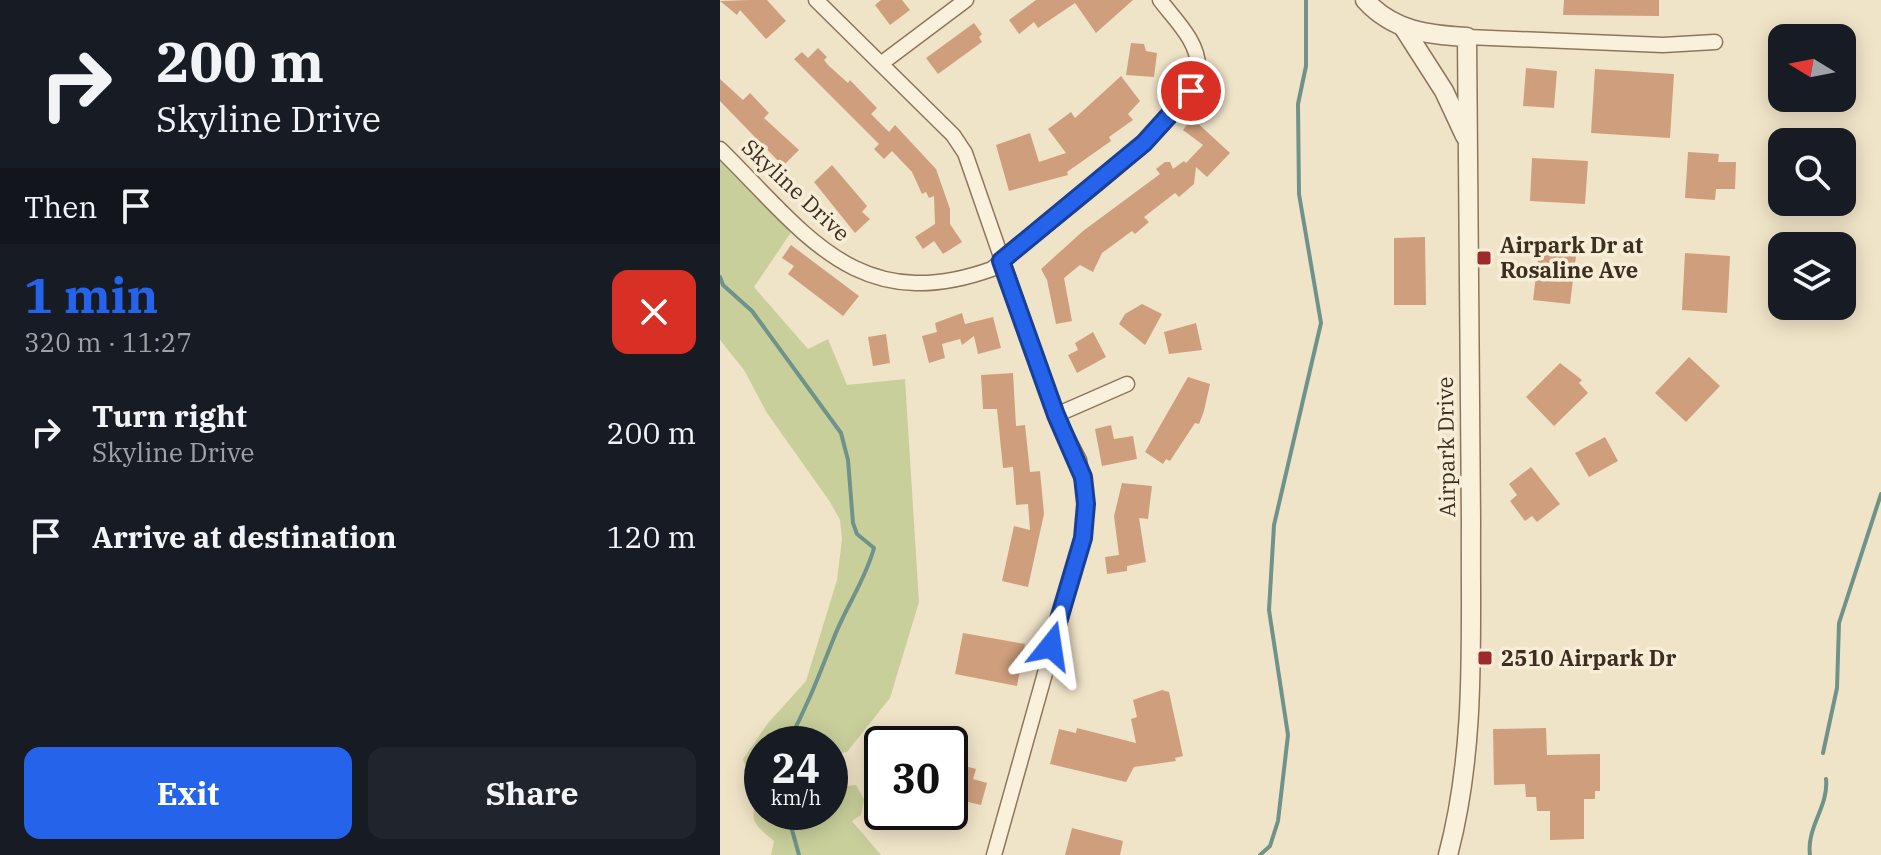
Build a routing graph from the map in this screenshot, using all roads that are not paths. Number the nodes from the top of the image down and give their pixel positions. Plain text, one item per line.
1 (816, 0) edge
2 (966, 0) edge
3 (1160, 0) edge
4 (1365, 0) edge
5 (1403, 27) junction
6 (1467, 37) junction
7 (1715, 42) dead end
8 (882, 63) junction
9 (1468, 143) junction
10 (720, 149) edge
11 (1001, 261) junction
12 (1127, 384) dead end
13 (1056, 415) junction
14 (994, 855) edge
15 (1448, 855) edge

1 - 8 street
2 - 8 street
3 - 11 street, Skyline Drive
4 - 5 street
5 - 6 street
5 - 9 street
6 - 7 street
6 - 9 street, Airpark Drive
8 - 11 street
9 - 15 street, Airpark Drive
10 - 11 street, Skyline Drive
11 - 13 street
12 - 13 street
13 - 14 street

